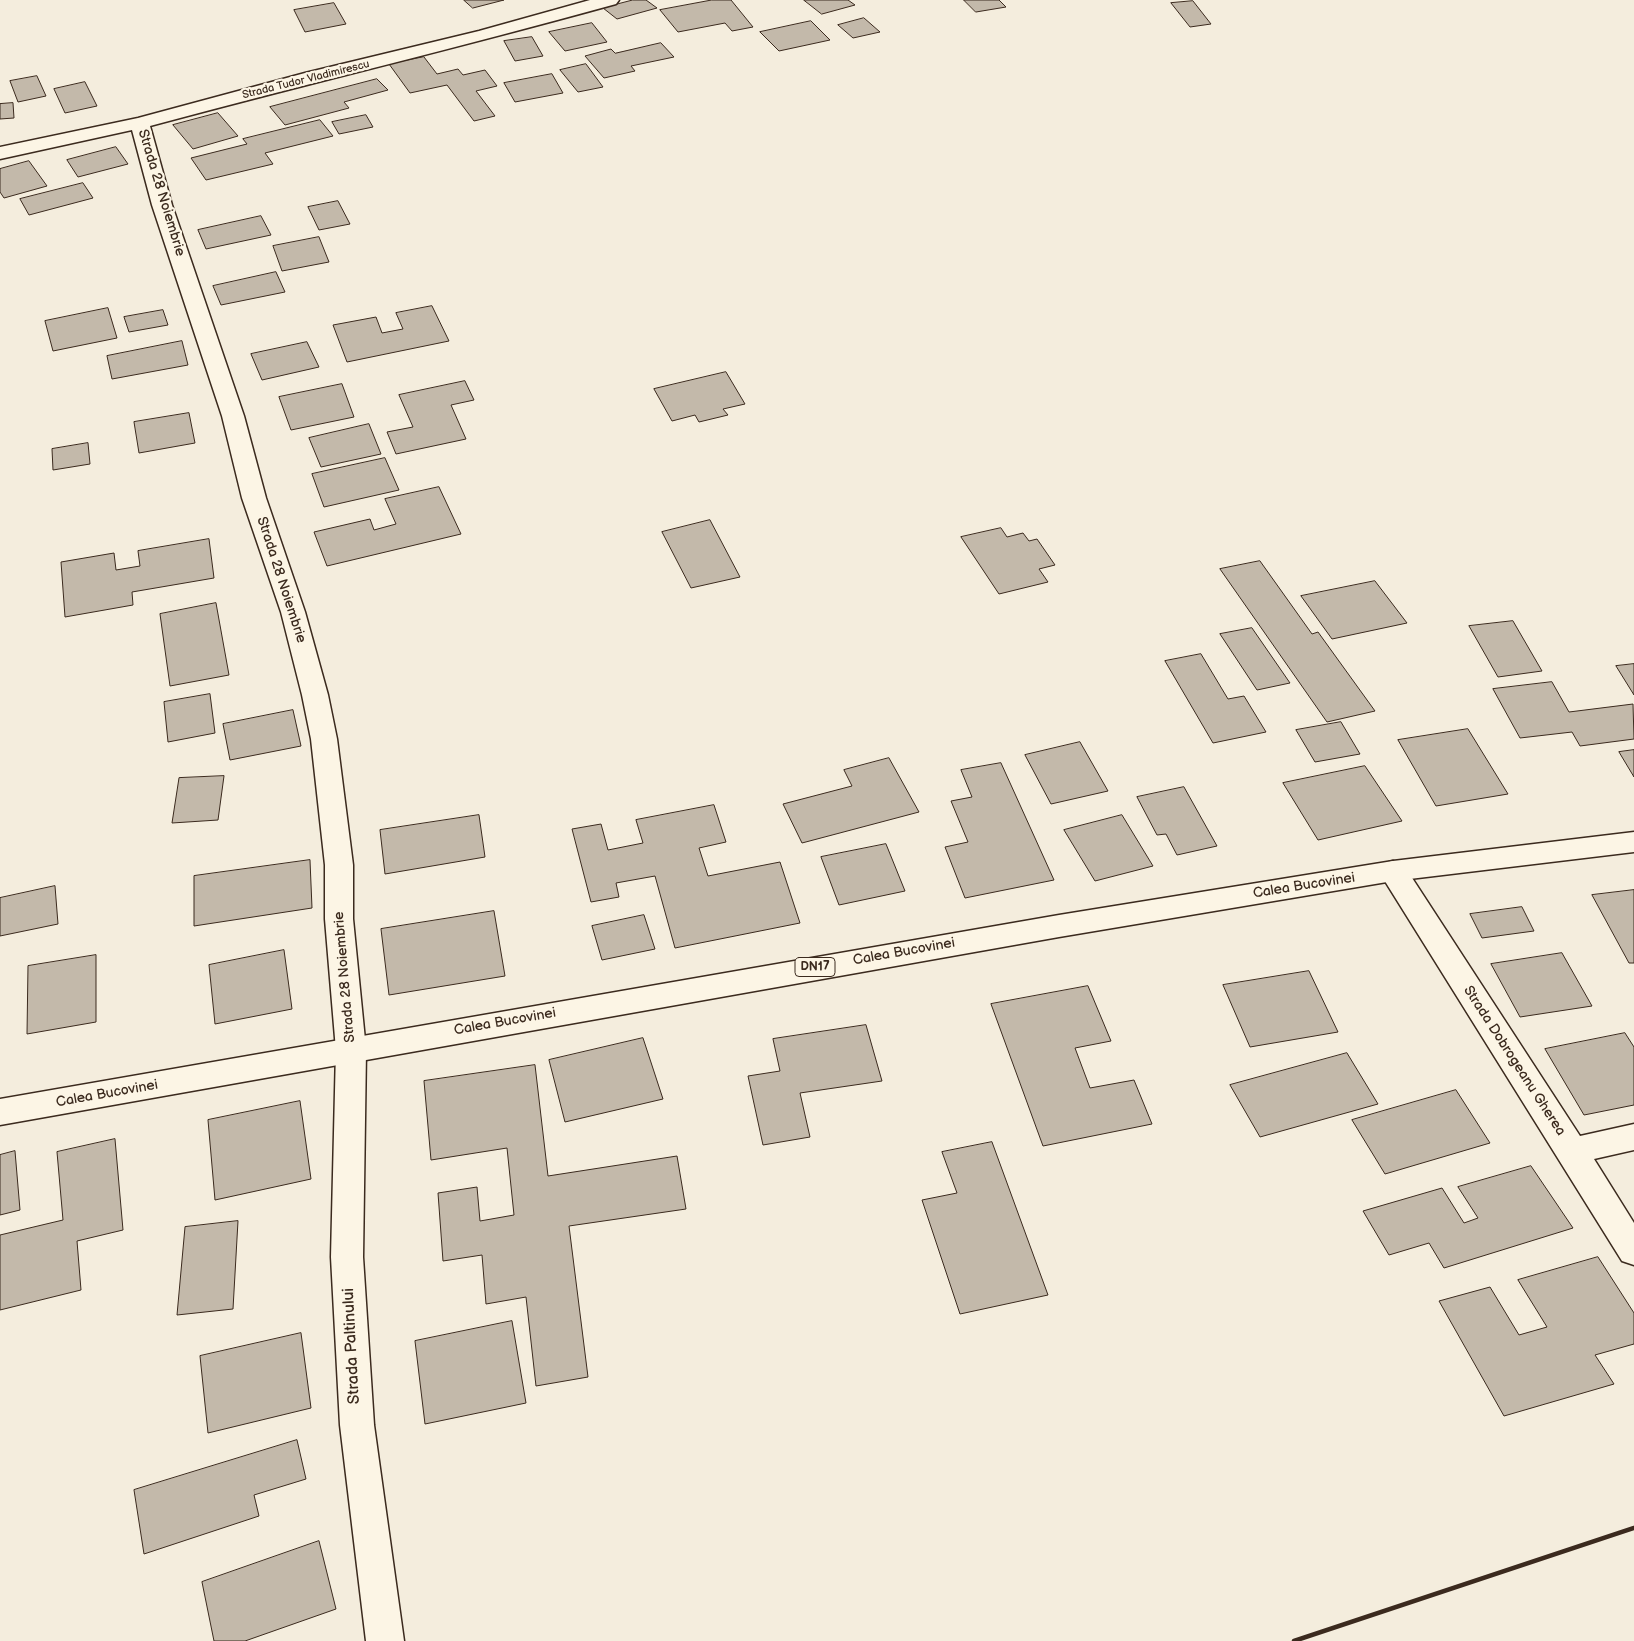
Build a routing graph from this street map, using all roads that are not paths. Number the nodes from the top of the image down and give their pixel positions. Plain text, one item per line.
1 (597, 2) edge
2 (140, 123) junction
3 (0, 153) edge
4 (1634, 842) edge
5 (1393, 871) junction
6 (351, 1050) junction
7 (0, 1112) edge
8 (1634, 1137) edge
9 (1572, 1151) junction
10 (1634, 1251) edge
11 (385, 1641) edge

1 - 2 main road, Strada Tudor Vladimirescu
2 - 3 main road, Strada Tudor Vladimirescu
2 - 6 main road, Strada 28 Noiembrie
4 - 5 main road, Calea Bucovinei / DN17
5 - 6 main road, Calea Bucovinei / DN17
5 - 9 main road, Strada Dobrogeanu Gherea
6 - 7 main road, Calea Bucovinei / DN17
6 - 11 main road, Strada Paltinului
8 - 9 main road
9 - 10 main road, Strada Dobrogeanu Gherea

